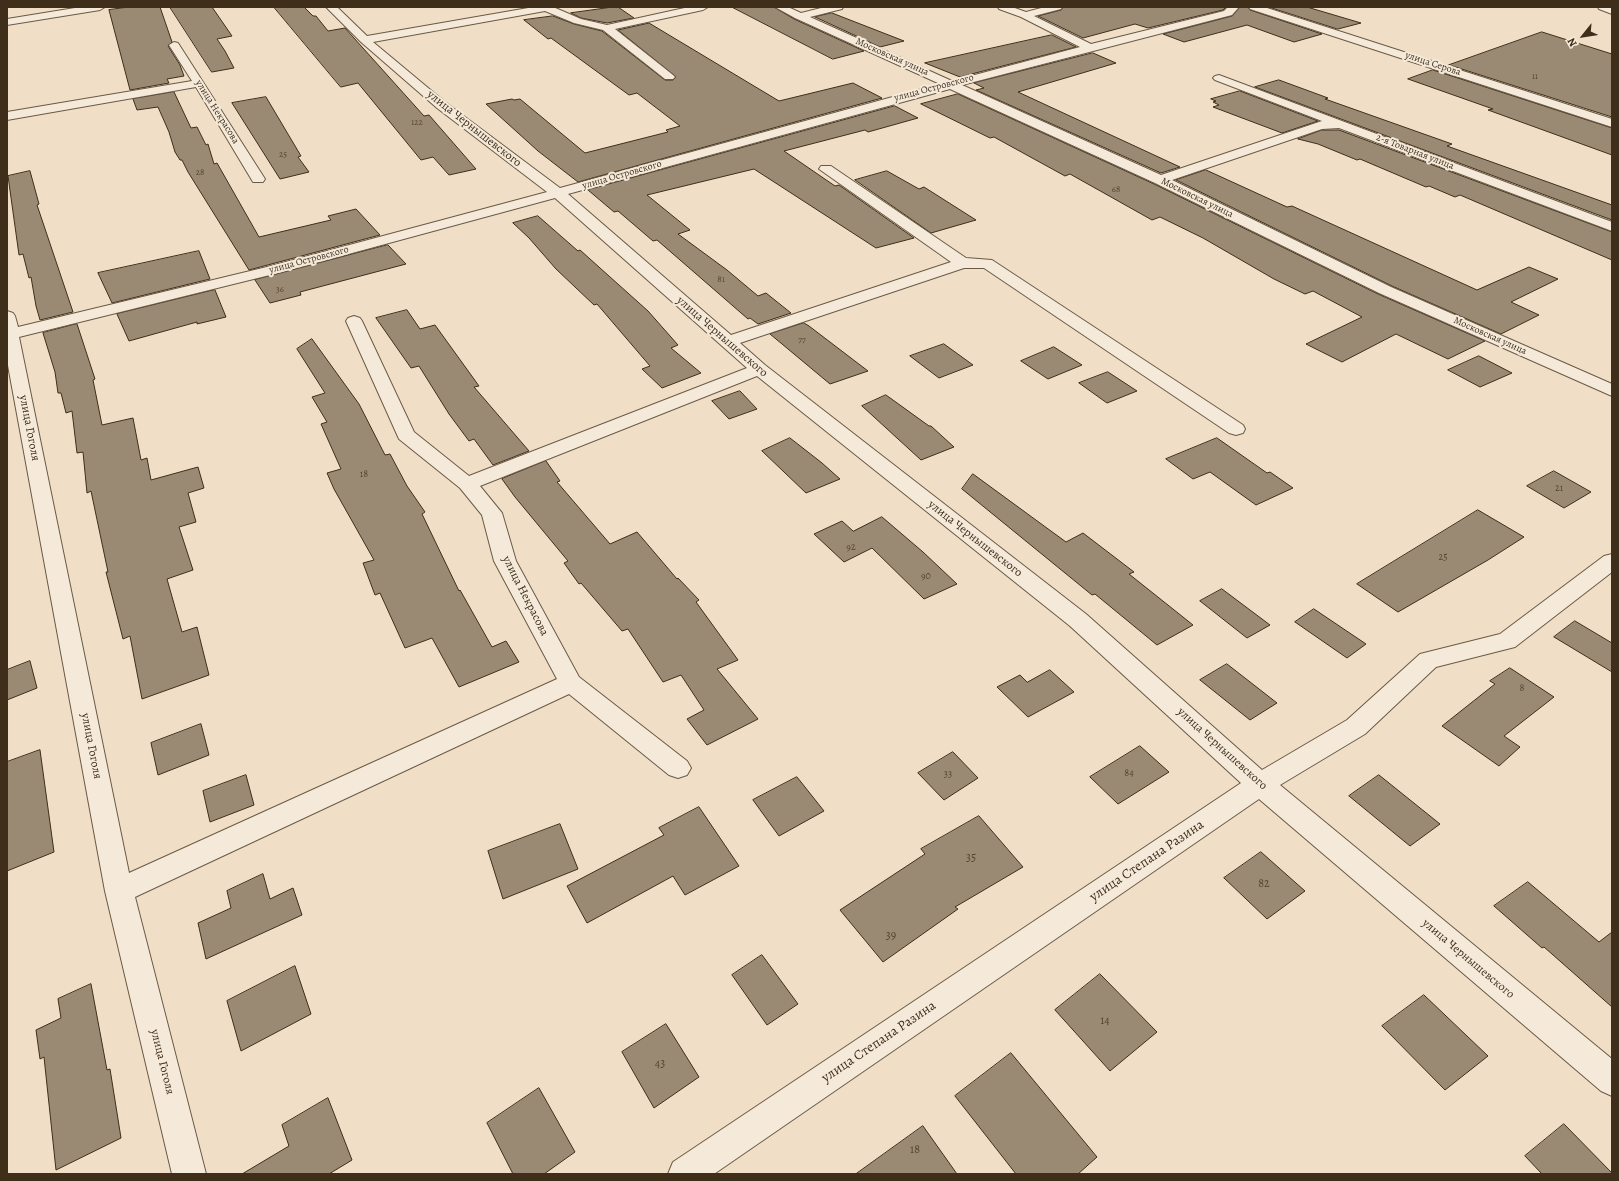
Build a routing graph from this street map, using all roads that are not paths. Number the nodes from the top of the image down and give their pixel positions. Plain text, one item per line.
1 (100, 7) edge
2 (331, 7) edge
3 (544, 7) edge
4 (703, 7) edge
5 (780, 7) edge
6 (838, 7) edge
7 (1003, 7) edge
8 (1057, 7) edge
9 (1234, 7) edge
10 (1254, 7) edge
11 (1603, 7) edge
12 (1612, 11) edge
13 (1025, 15) junction
14 (799, 16) junction
15 (7, 22) edge
16 (607, 28) junction
17 (366, 40) junction
18 (174, 45) dead end
19 (1088, 47) junction
20 (670, 77) dead end
21 (1219, 78) dead end
22 (199, 83) junction
23 (951, 84) junction
24 (7, 116) edge
25 (1612, 122) edge
26 (1341, 124) junction
27 (826, 168) dead end
28 (258, 179) dead end
29 (1160, 180) junction
30 (558, 193) junction
31 (1612, 227) edge
32 (963, 263) junction
33 (354, 321) dead end
34 (8, 328) edge
35 (727, 342) junction
36 (759, 369) junction
37 (1612, 391) edge
38 (1236, 429) dead end
39 (466, 484) junction
40 (1612, 561) edge
41 (571, 683) junction
42 (678, 768) dead end
43 (1260, 784) junction
44 (119, 891) junction
45 (1612, 1080) edge
46 (189, 1174) edge
47 (685, 1174) edge

1 - 15 street
2 - 17 street, улица Чернышевского
3 - 16 street
3 - 17 street
4 - 16 street
5 - 14 street, Московская улица
6 - 14 street
7 - 13 street
8 - 13 street
9 - 19 street, улица Островского
10 - 25 street, улица Серова
11 - 12 street
13 - 19 street
14 - 23 street, Московская улица
16 - 20 street
17 - 30 street, улица Чернышевского
18 - 22 street, улица Некрасова
19 - 23 street, улица Островского
21 - 26 street, 2-я Товарная улица
22 - 24 street
22 - 28 street, улица Некрасова
23 - 29 street, Московская улица
23 - 30 street, улица Островского
26 - 29 street
26 - 31 street, 2-я Товарная улица
27 - 32 street
29 - 37 street, Московская улица
30 - 34 street, улица Островского
30 - 35 street, улица Чернышевского
32 - 35 street
32 - 38 street
33 - 39 street, улица Некрасова
34 - 44 street, улица Гоголя
35 - 36 street, улица Чернышевского
36 - 39 street
36 - 43 street, улица Чернышевского
39 - 41 street, улица Некрасова
40 - 43 street, улица Степана Разина
41 - 42 street, улица Некрасова
41 - 44 street
43 - 45 street, улица Чернышевского
43 - 47 street, улица Степана Разина
44 - 46 street, улица Гоголя

